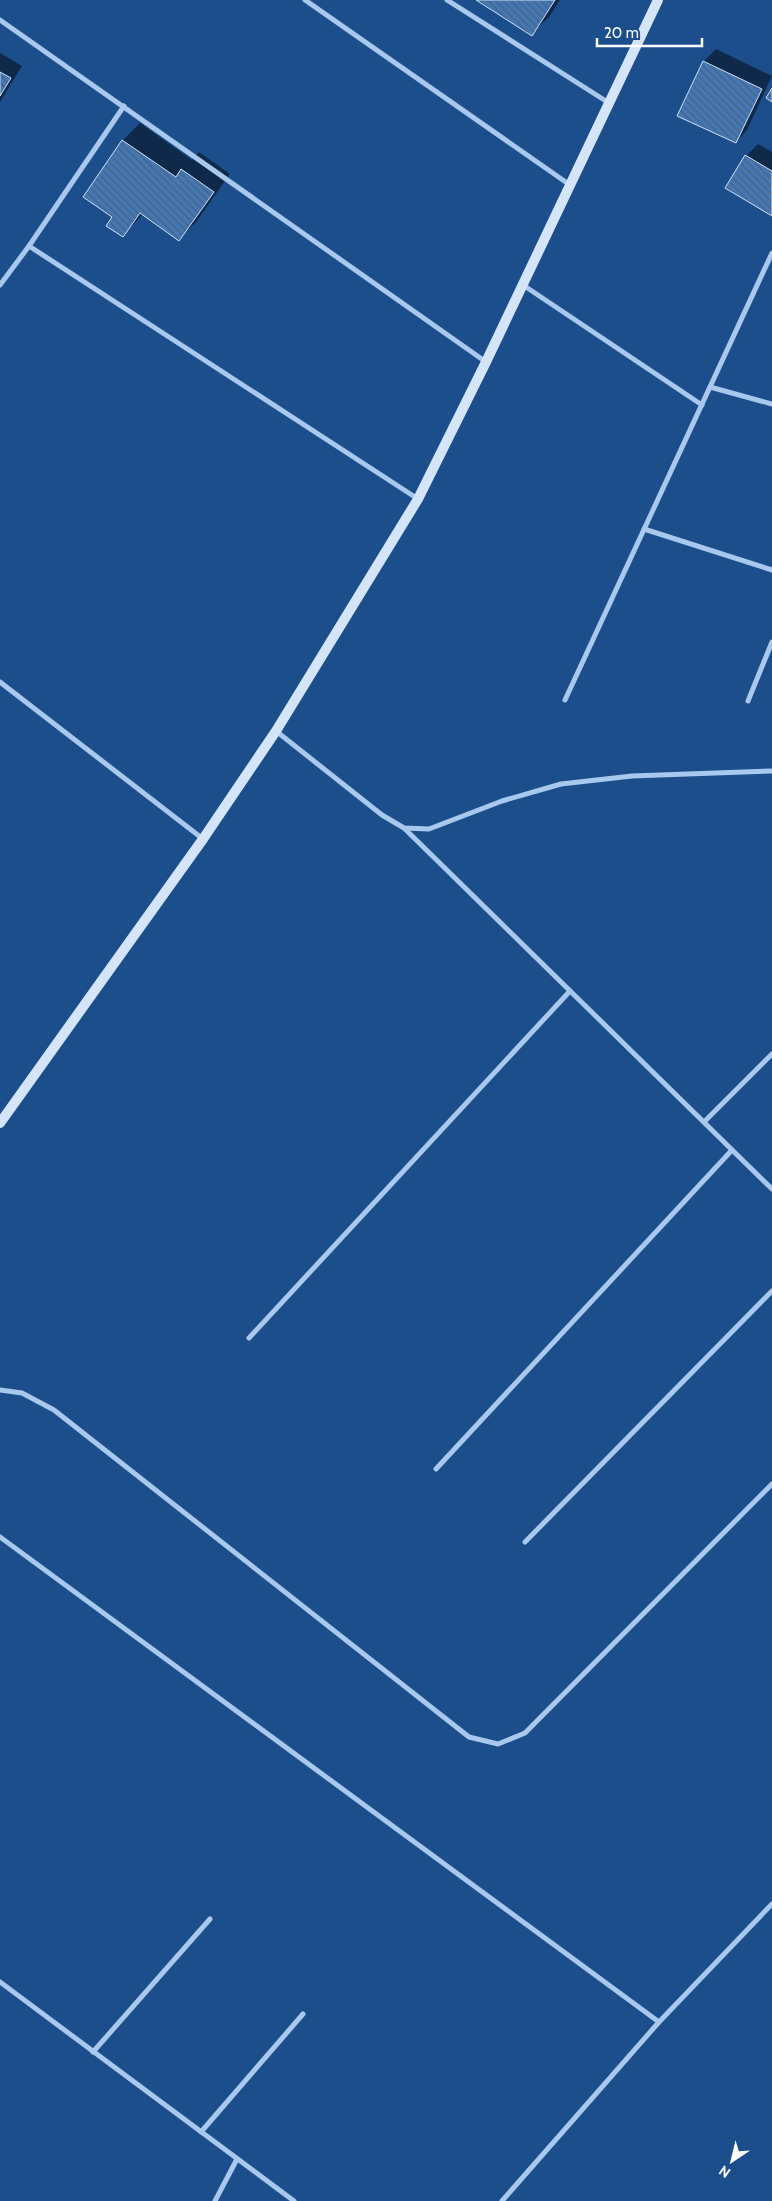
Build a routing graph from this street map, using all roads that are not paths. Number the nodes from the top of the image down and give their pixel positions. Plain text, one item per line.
1 (305, 0) edge
2 (447, 0) edge
3 (658, 0) edge
4 (0, 20) edge
5 (609, 103) junction
6 (124, 106) junction
7 (570, 185) junction
8 (30, 246) junction
9 (772, 253) edge
10 (0, 285) edge
11 (523, 285) junction
12 (486, 362) junction
13 (710, 387) junction
14 (772, 404) edge
15 (702, 405) junction
16 (418, 499) junction
17 (644, 529) junction
18 (772, 570) edge
19 (772, 642) edge
20 (0, 682) edge
21 (564, 700) dead end
22 (748, 702) dead end
23 (276, 731) junction
24 (772, 771) edge
25 (404, 828) junction
26 (203, 839) junction
27 (570, 991) junction
28 (772, 1054) edge
29 (704, 1122) junction
30 (0, 1123) edge
31 (732, 1150) junction
32 (772, 1189) edge
33 (772, 1291) edge
34 (249, 1338) dead end
35 (0, 1390) edge
36 (436, 1469) dead end
37 (772, 1484) edge
38 (0, 1537) edge
39 (525, 1542) dead end
40 (772, 1904) edge
41 (210, 1919) dead end
42 (0, 1982) edge
43 (304, 2014) dead end
44 (659, 2022) junction
45 (93, 2052) junction
46 (201, 2132) junction
47 (237, 2159) junction
48 (214, 2201) edge
49 (294, 2201) edge
50 (502, 2201) edge

1 - 7 street
2 - 5 street
3 - 5 main road
4 - 6 street
5 - 7 main road
6 - 8 street
6 - 12 street
7 - 11 main road
8 - 10 street
8 - 16 street
9 - 13 street
11 - 12 main road
11 - 15 street
12 - 16 main road
13 - 14 street
13 - 15 street
15 - 17 street
16 - 23 main road
17 - 18 street
17 - 21 street
19 - 22 street
20 - 26 street
23 - 25 street
23 - 26 main road
24 - 25 street
25 - 27 street
26 - 30 main road
27 - 29 street
27 - 34 street
28 - 29 street
29 - 31 street
31 - 32 street
31 - 36 street
33 - 39 street
35 - 37 street
38 - 44 street
40 - 44 street
41 - 45 street
42 - 45 street
43 - 46 street
44 - 50 street
45 - 46 street
46 - 47 street
47 - 48 street
47 - 49 street

